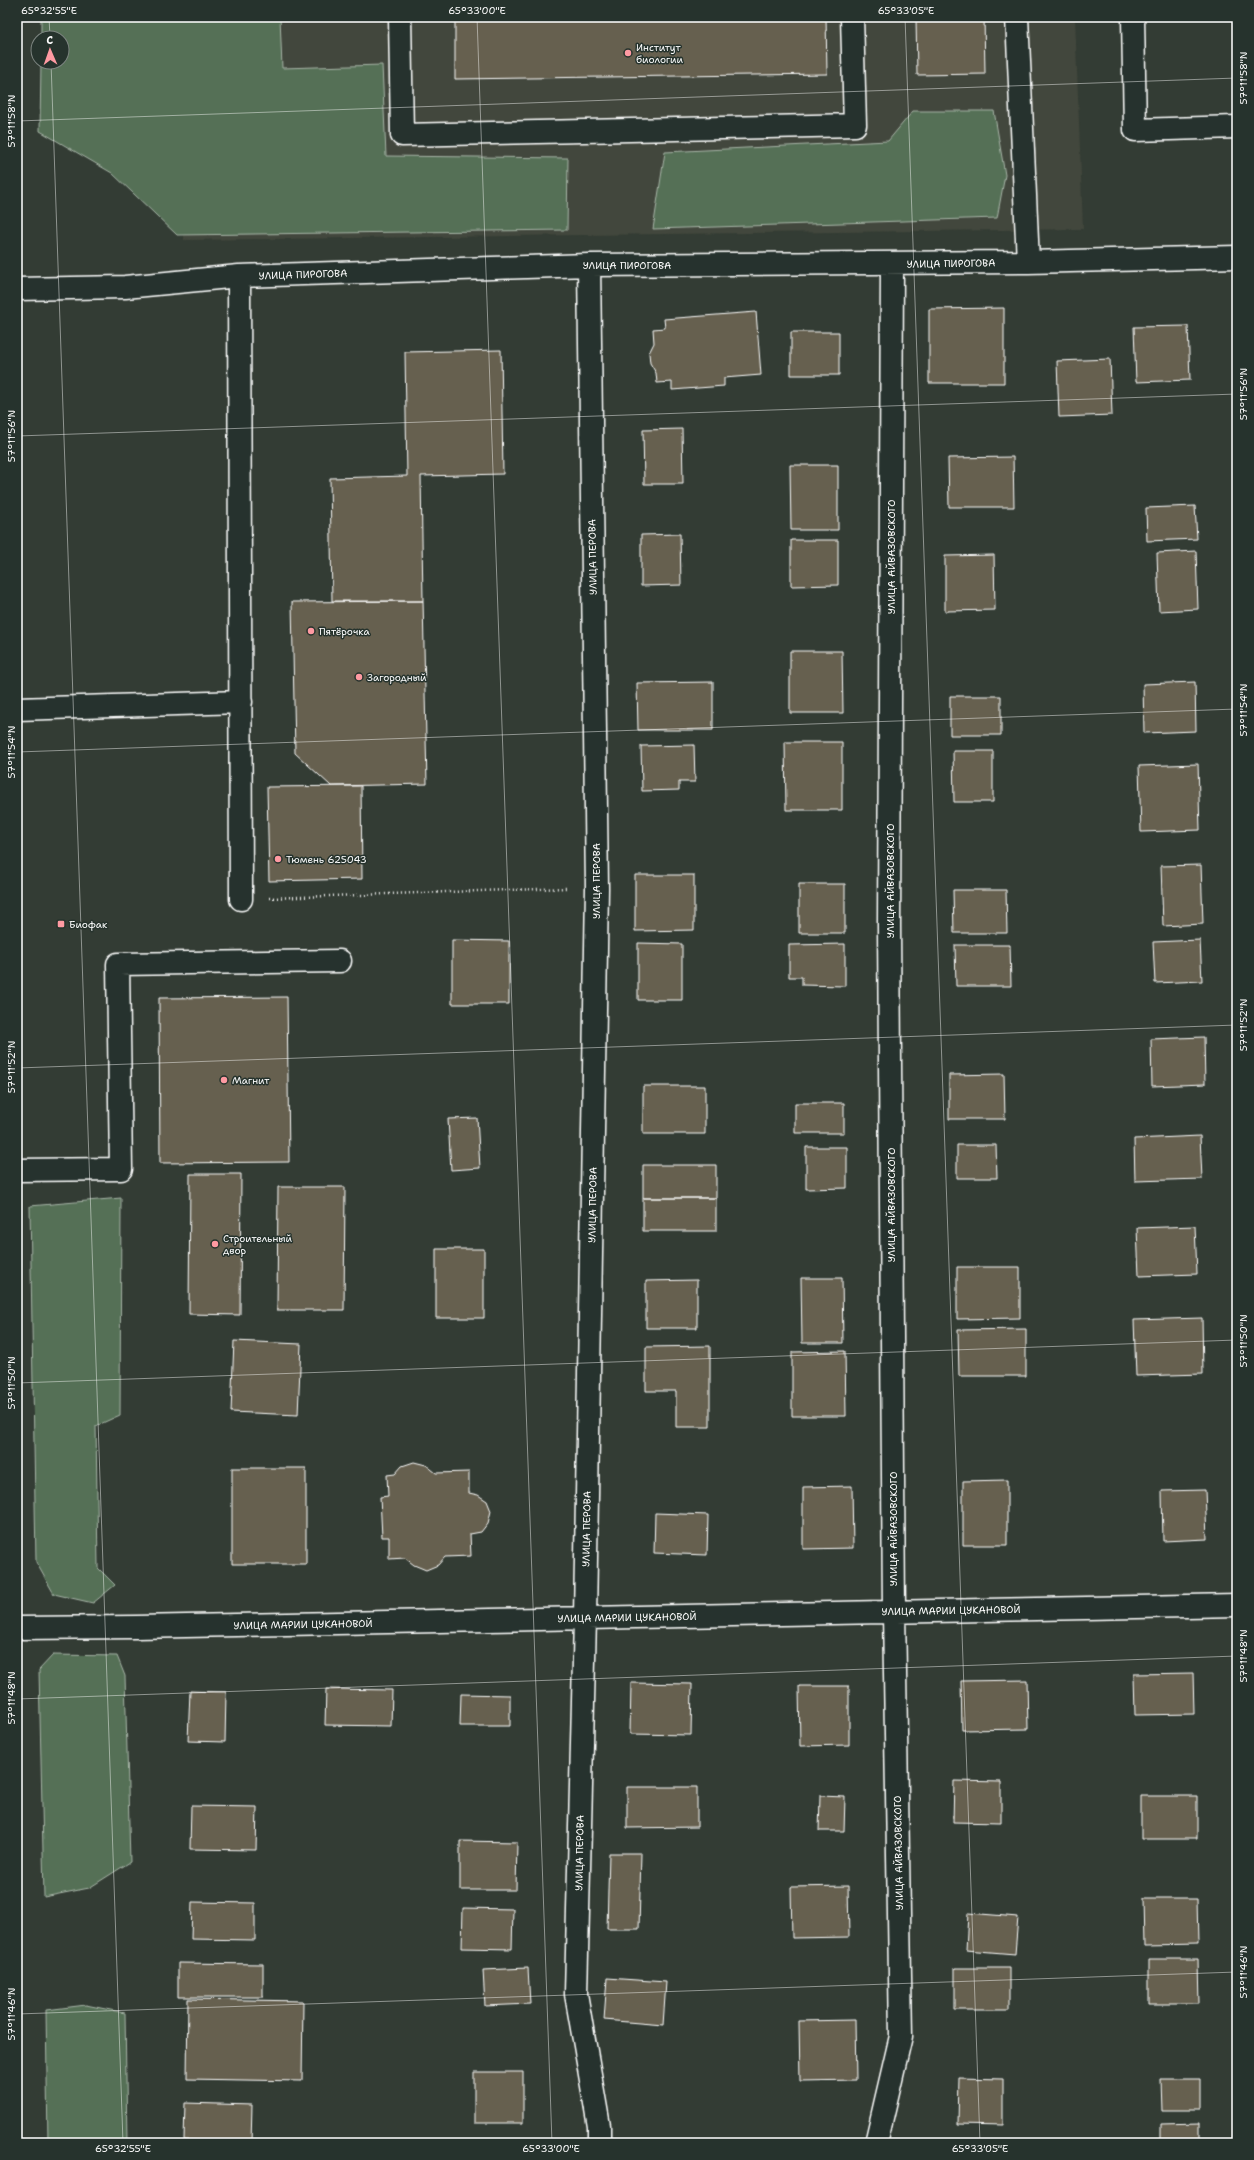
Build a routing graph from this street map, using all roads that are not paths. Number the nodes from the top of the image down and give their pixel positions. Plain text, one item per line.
1 (400, 17) edge
2 (852, 17) edge
3 (1017, 17) edge
4 (1133, 17) edge
5 (1237, 127) edge
6 (1237, 257) edge
7 (1028, 262) junction
8 (892, 264) junction
9 (589, 265) junction
10 (239, 276) junction
11 (17, 289) edge
12 (241, 702) junction
13 (17, 709) edge
14 (241, 899) road end
15 (340, 961) dead end
16 (17, 1170) edge
17 (1237, 1605) edge
18 (894, 1612) junction
19 (585, 1618) junction
20 (17, 1628) edge
21 (600, 2143) edge
22 (876, 2143) edge

1 - 2 street
3 - 7 street
4 - 5 street
6 - 7 street, УЛИЦА ПИРОГОВА
7 - 8 street, УЛИЦА ПИРОГОВА
8 - 9 street, УЛИЦА ПИРОГОВА
8 - 18 street, УЛИЦА АЙВАЗОВСКОГО
9 - 10 street, УЛИЦА ПИРОГОВА
9 - 19 street, УЛИЦА ПЕРОВА
10 - 11 street, УЛИЦА ПИРОГОВА
10 - 12 street
12 - 13 street
12 - 14 street
15 - 16 street
17 - 18 street, УЛИЦА МАРИИ ЦУКАНОВОЙ
18 - 19 street, УЛИЦА МАРИИ ЦУКАНОВОЙ
18 - 22 street, УЛИЦА АЙВАЗОВСКОГО
19 - 20 street, УЛИЦА МАРИИ ЦУКАНОВОЙ
19 - 21 street, УЛИЦА ПЕРОВА

